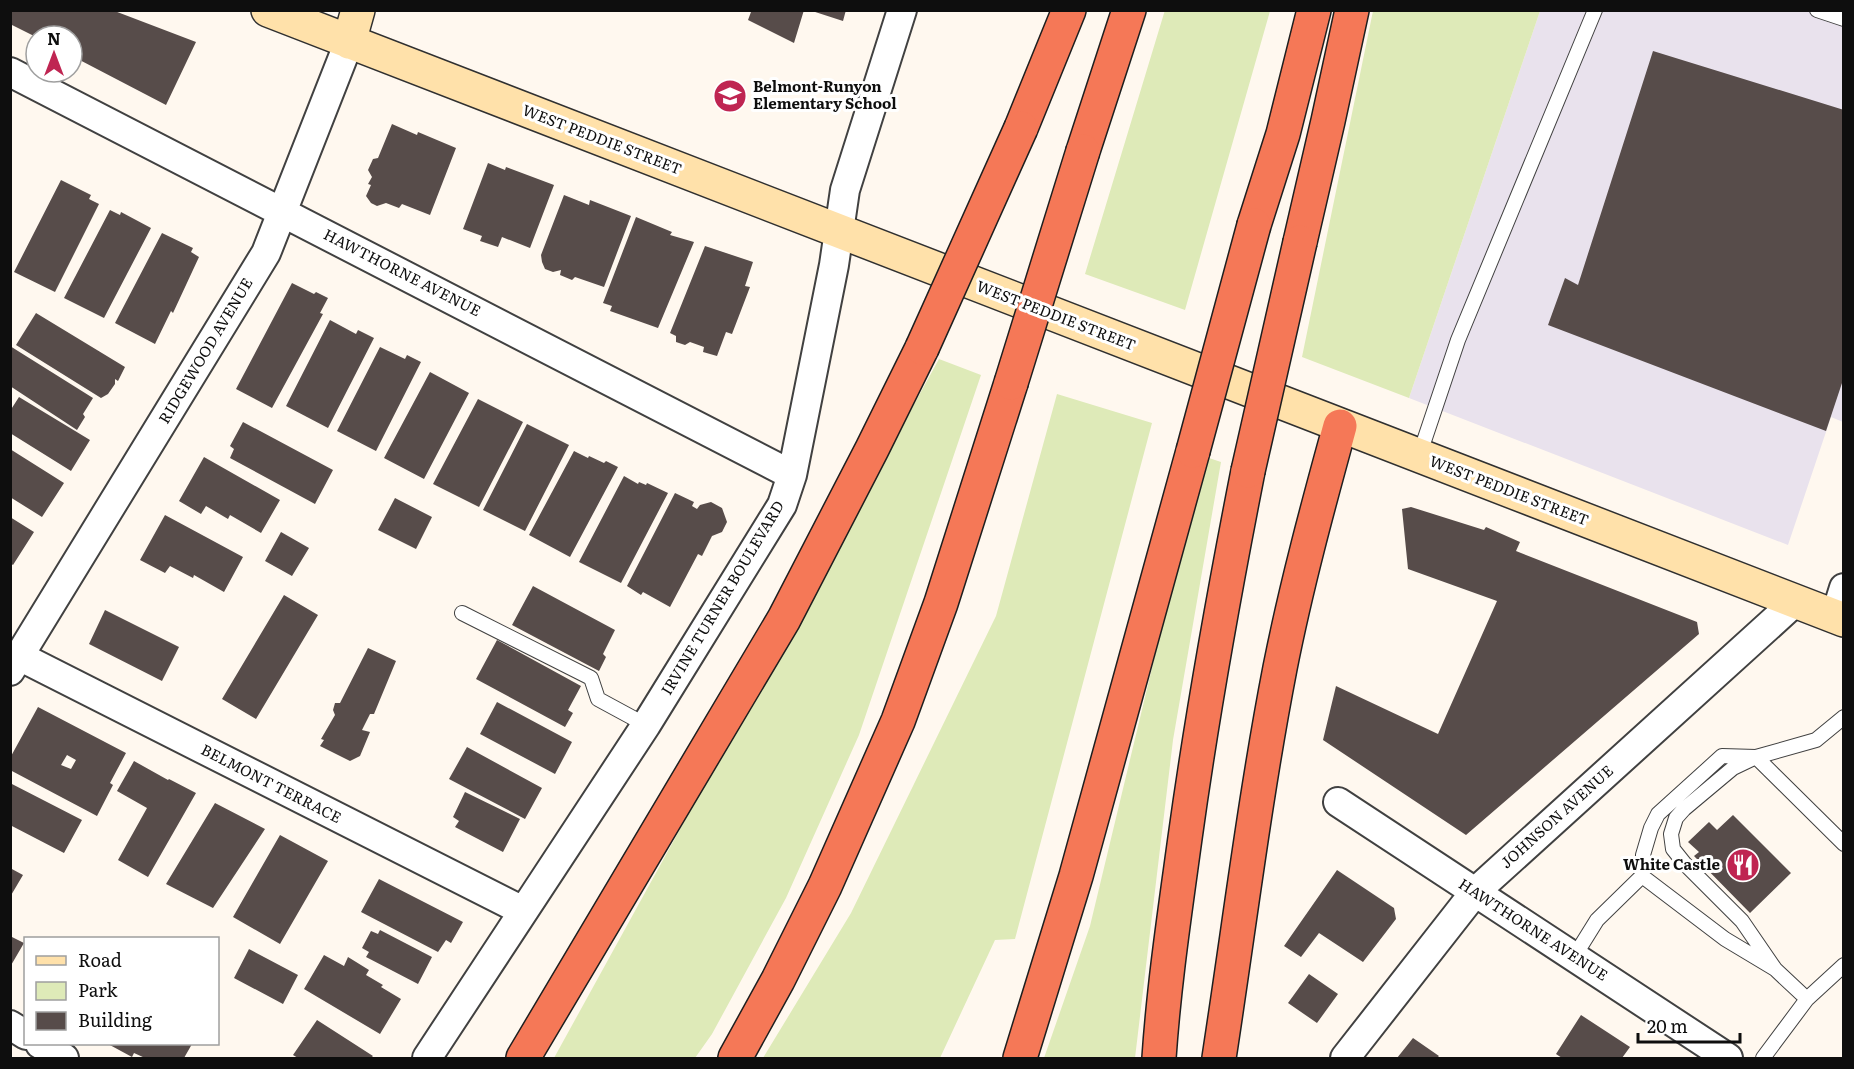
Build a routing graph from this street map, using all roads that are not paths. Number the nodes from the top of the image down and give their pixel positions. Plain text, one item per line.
1 (268, 10) edge
2 (358, 10) edge
3 (902, 10) edge
4 (1069, 10) edge
5 (1129, 10) edge
6 (1314, 10) edge
7 (1352, 10) edge
8 (1594, 10) edge
9 (1817, 10) edge
10 (1844, 19) edge
11 (349, 42) junction
12 (10, 72) edge
13 (283, 211) junction
14 (839, 232) junction
15 (1340, 426) junction
16 (1419, 456) junction
17 (792, 475) junction
18 (1796, 601) junction
19 (1841, 608) edge
20 (462, 613) dead end
21 (15, 664) edge
22 (1844, 717) edge
23 (646, 725) junction
24 (1755, 757) junction
25 (1338, 802) dead end
26 (1844, 844) edge
27 (1642, 876) junction
28 (1475, 892) junction
29 (522, 911) junction
30 (1574, 957) junction
31 (1844, 965) edge
32 (1775, 969) junction
33 (1807, 999) junction
34 (10, 1025) edge
35 (24, 1034) edge
36 (42, 1045) edge
37 (64, 1059) edge
38 (427, 1059) edge
39 (523, 1059) edge
40 (735, 1059) edge
41 (1020, 1059) edge
42 (1159, 1059) edge
43 (1219, 1059) edge
44 (1345, 1059) edge
45 (1728, 1059) edge
46 (1763, 1059) edge

1 - 11 street, WEST PEDDIE STREET
2 - 11 street, RIDGEWOOD AVENUE
3 - 14 street, IRVINE TURNER BOULEVARD
4 - 39 highway, bridge
5 - 40 highway, bridge
6 - 41 highway, bridge
7 - 42 highway, bridge
8 - 16 lane
9 - 10 lane
11 - 13 street, RIDGEWOOD AVENUE
11 - 14 street, WEST PEDDIE STREET
12 - 13 street, HAWTHORNE AVENUE
13 - 17 street, HAWTHORNE AVENUE
13 - 21 street, RIDGEWOOD AVENUE
14 - 15 street, WEST PEDDIE STREET
14 - 17 street, IRVINE TURNER BOULEVARD
15 - 16 street, WEST PEDDIE STREET
15 - 43 highway
16 - 18 street, WEST PEDDIE STREET
17 - 23 street, IRVINE TURNER BOULEVARD
18 - 19 street, WEST PEDDIE STREET
18 - 28 street, JOHNSON AVENUE
20 - 23 lane
21 - 29 street, BELMONT TERRACE
22 - 24 lane
23 - 29 street, IRVINE TURNER BOULEVARD
24 - 26 lane
24 - 27 lane
24 - 32 lane
25 - 28 street, HAWTHORNE AVENUE
27 - 30 lane
27 - 32 lane
28 - 30 street, HAWTHORNE AVENUE
28 - 44 street, JOHNSON AVENUE
29 - 38 street, IRVINE TURNER BOULEVARD
30 - 45 street, HAWTHORNE AVENUE
31 - 33 lane
32 - 33 lane
33 - 46 lane
34 - 35 street
36 - 37 street

